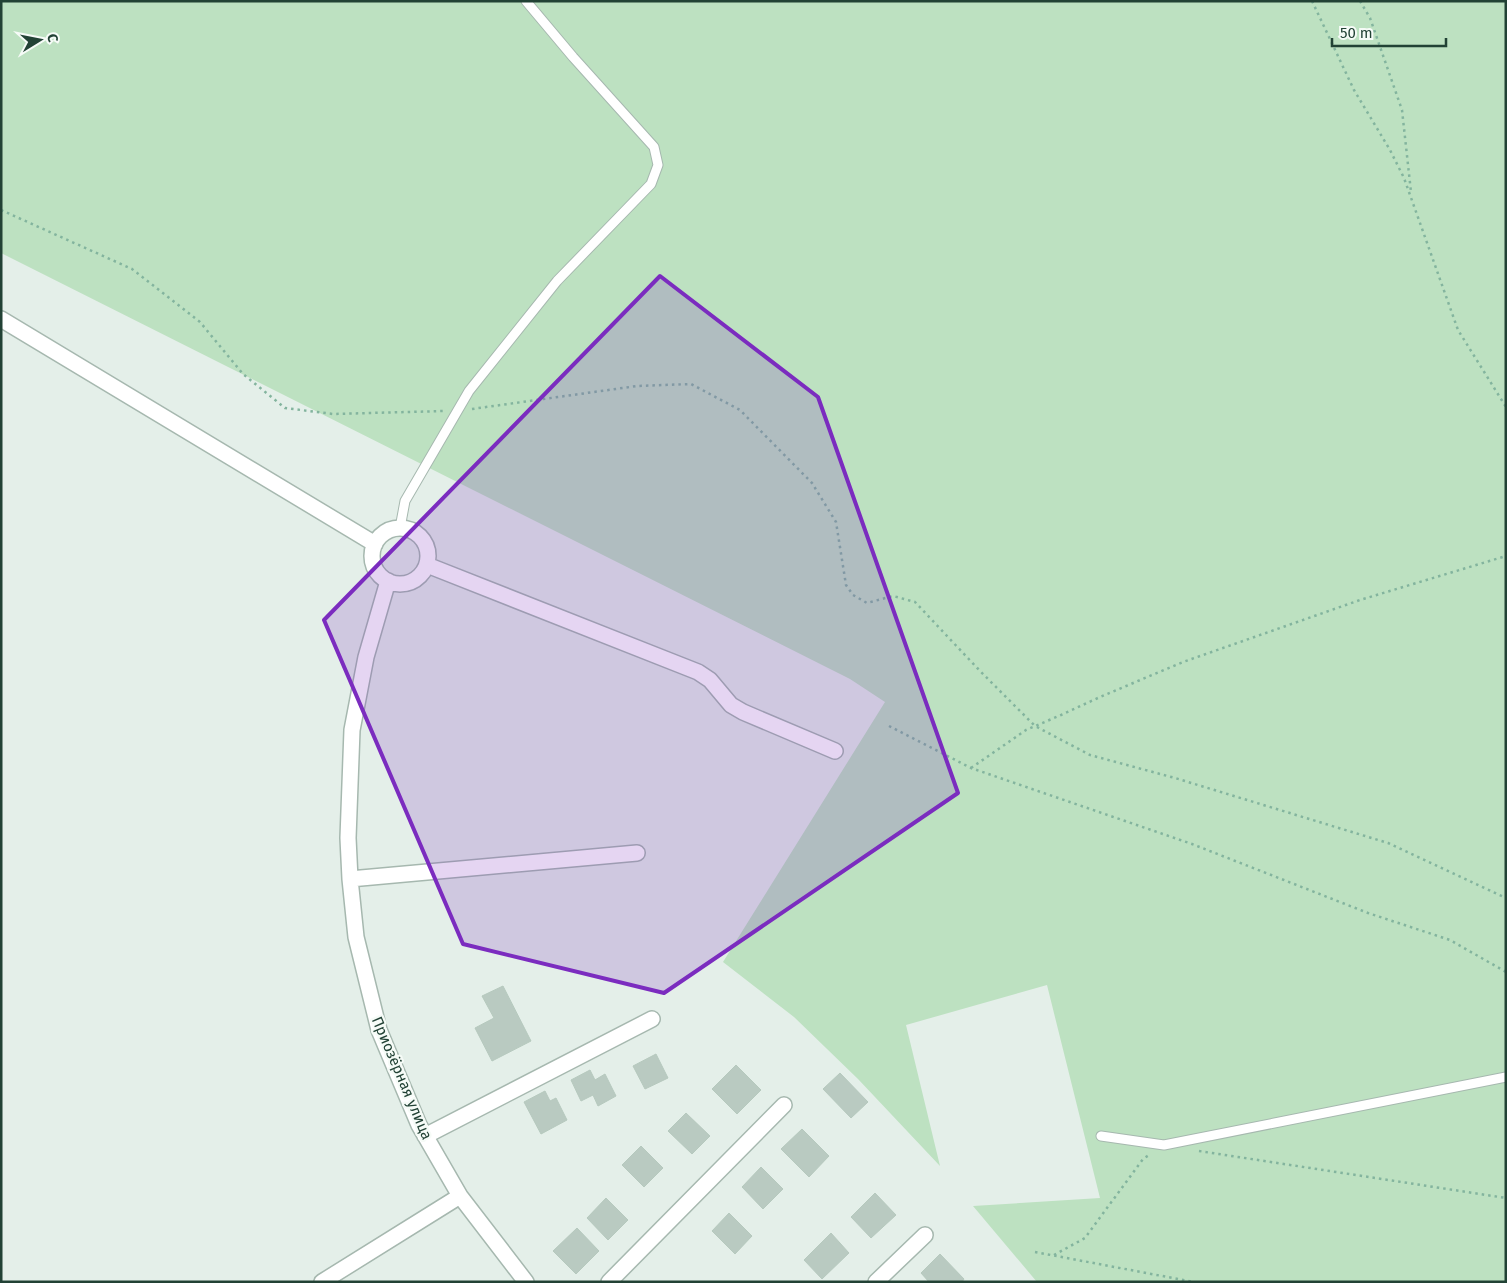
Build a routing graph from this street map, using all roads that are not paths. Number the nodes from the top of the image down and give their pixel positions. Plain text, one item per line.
1 (526, 1) edge
2 (1, 319) edge
3 (400, 528) junction
4 (374, 544) junction
5 (426, 565) junction
6 (388, 581) junction
7 (835, 751) dead end
8 (637, 854) dead end
9 (350, 879) junction
10 (652, 1019) dead end
11 (1506, 1077) edge
12 (784, 1105) dead end
13 (424, 1136) junction
14 (1101, 1136) dead end
15 (460, 1196) junction
16 (925, 1235) dead end
17 (322, 1282) edge
18 (526, 1282) edge
19 (609, 1282) edge
20 (876, 1282) edge

1 - 3 lane
2 - 4 street
3 - 4 street
3 - 5 street
4 - 6 street
5 - 6 street
5 - 7 street
6 - 9 street, Приозёрная улица
8 - 9 street
9 - 13 street, Приозёрная улица
10 - 13 street
11 - 14 lane
12 - 19 street
13 - 15 street, Приозёрная улица
15 - 17 street
15 - 18 street, Приозёрная улица
16 - 20 street

